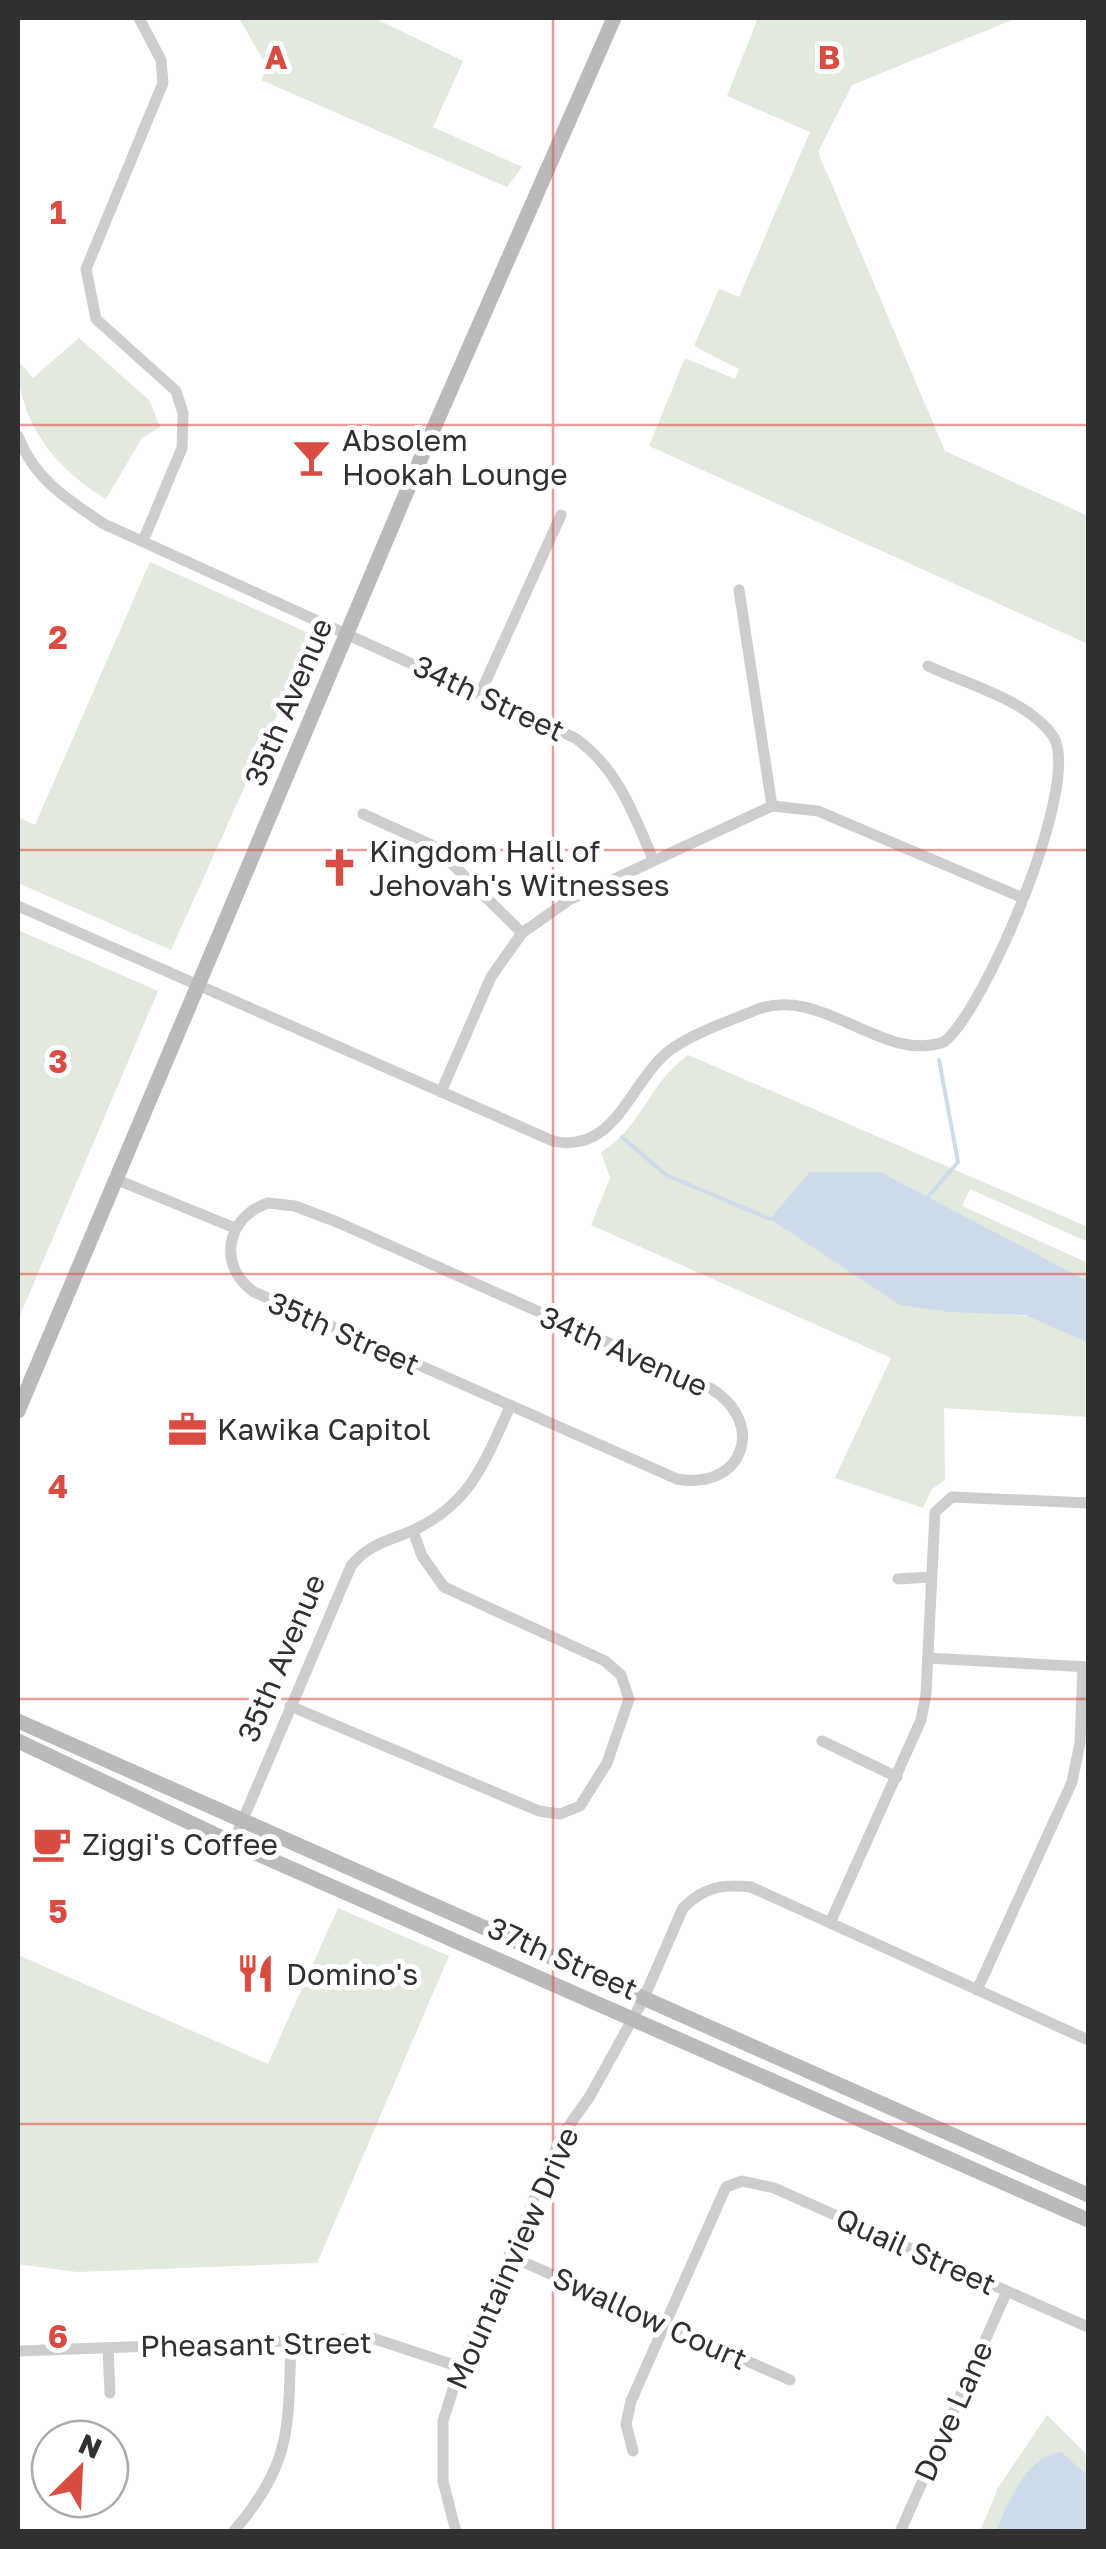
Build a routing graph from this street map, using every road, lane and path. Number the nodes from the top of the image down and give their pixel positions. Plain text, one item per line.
1 (139, 18) edge
2 (614, 18) edge
3 (18, 436) edge
4 (22, 466) edge
5 (561, 515) dead end
6 (143, 541) junction
7 (739, 590) dead end
8 (348, 632) junction
9 (928, 666) dead end
10 (480, 694) junction
11 (772, 806) junction
12 (363, 814) dead end
13 (653, 859) junction
14 (1023, 898) junction
15 (18, 906) edge
16 (522, 934) junction
17 (196, 985) junction
18 (442, 1092) junction
19 (115, 1179) junction
20 (235, 1228) junction
21 (510, 1407) junction
22 (18, 1411) edge
23 (1088, 1502) edge
24 (412, 1530) junction
25 (931, 1577) junction
26 (898, 1579) dead end
27 (928, 1658) junction
28 (1086, 1667) edge
29 (290, 1706) junction
30 (18, 1722) edge
31 (822, 1741) dead end
32 (18, 1742) edge
33 (897, 1777) junction
34 (241, 1823) junction
35 (232, 1843) junction
36 (830, 1924) junction
37 (977, 1990) junction
38 (642, 2000) junction
39 (630, 2018) junction
40 (1088, 2040) edge
41 (1088, 2196) edge
42 (1088, 2220) edge
43 (510, 2256) junction
44 (1007, 2292) junction
45 (664, 2325) junction
46 (1088, 2327) edge
47 (291, 2340) junction
48 (108, 2348) junction
49 (18, 2351) edge
50 (460, 2366) junction
51 (790, 2380) dead end
52 (110, 2393) dead end
53 (633, 2451) dead end
54 (455, 2531) edge
55 (233, 2532) edge
56 (900, 2532) edge

1 - 6 street
2 - 8 main road, 35th Avenue
3 - 4 street
4 - 6 street, 34th Street
5 - 10 street
6 - 8 street, 34th Street
7 - 11 street
8 - 10 street, 34th Street
8 - 17 main road, 35th Avenue
9 - 14 street
10 - 13 street, 34th Street
11 - 13 street
11 - 14 street
12 - 16 street
13 - 16 street
14 - 18 street
15 - 17 street
16 - 18 street
17 - 18 street
17 - 19 main road, 35th Avenue
19 - 20 street
19 - 22 main road, 35th Avenue
20 - 21 street, 35th Street
20 - 21 street, 34th Avenue
21 - 24 street, 35th Avenue
23 - 25 street
24 - 29 street, 35th Avenue
24 - 29 street
25 - 26 street
25 - 27 street
27 - 28 street
27 - 33 street
28 - 37 street
29 - 34 street, 35th Avenue
30 - 34 main road, 37th Street
31 - 33 street
32 - 35 main road, 37th Street
33 - 36 street
34 - 35 street, 35th Avenue
34 - 38 main road, 37th Street
35 - 39 main road, 37th Street
36 - 37 street, Mountainview Drive
36 - 38 street, Mountainview Drive
37 - 40 street, Mountainview Drive
38 - 39 street, Mountainview Drive
38 - 41 main road, 37th Street
39 - 42 main road, 37th Street
39 - 43 street, Mountainview Drive
43 - 45 street, Swallow Court
43 - 50 street, Mountainview Drive
44 - 45 street, Quail Street
44 - 46 street, Quail Street
44 - 56 street, Dove Lane
45 - 51 street, Swallow Court
45 - 53 street
47 - 48 street, Pheasant Street
47 - 50 street, Pheasant Street
47 - 55 street
48 - 49 street, Pheasant Street
48 - 52 street, Pheasant Street
50 - 54 street, Mountainview Drive

